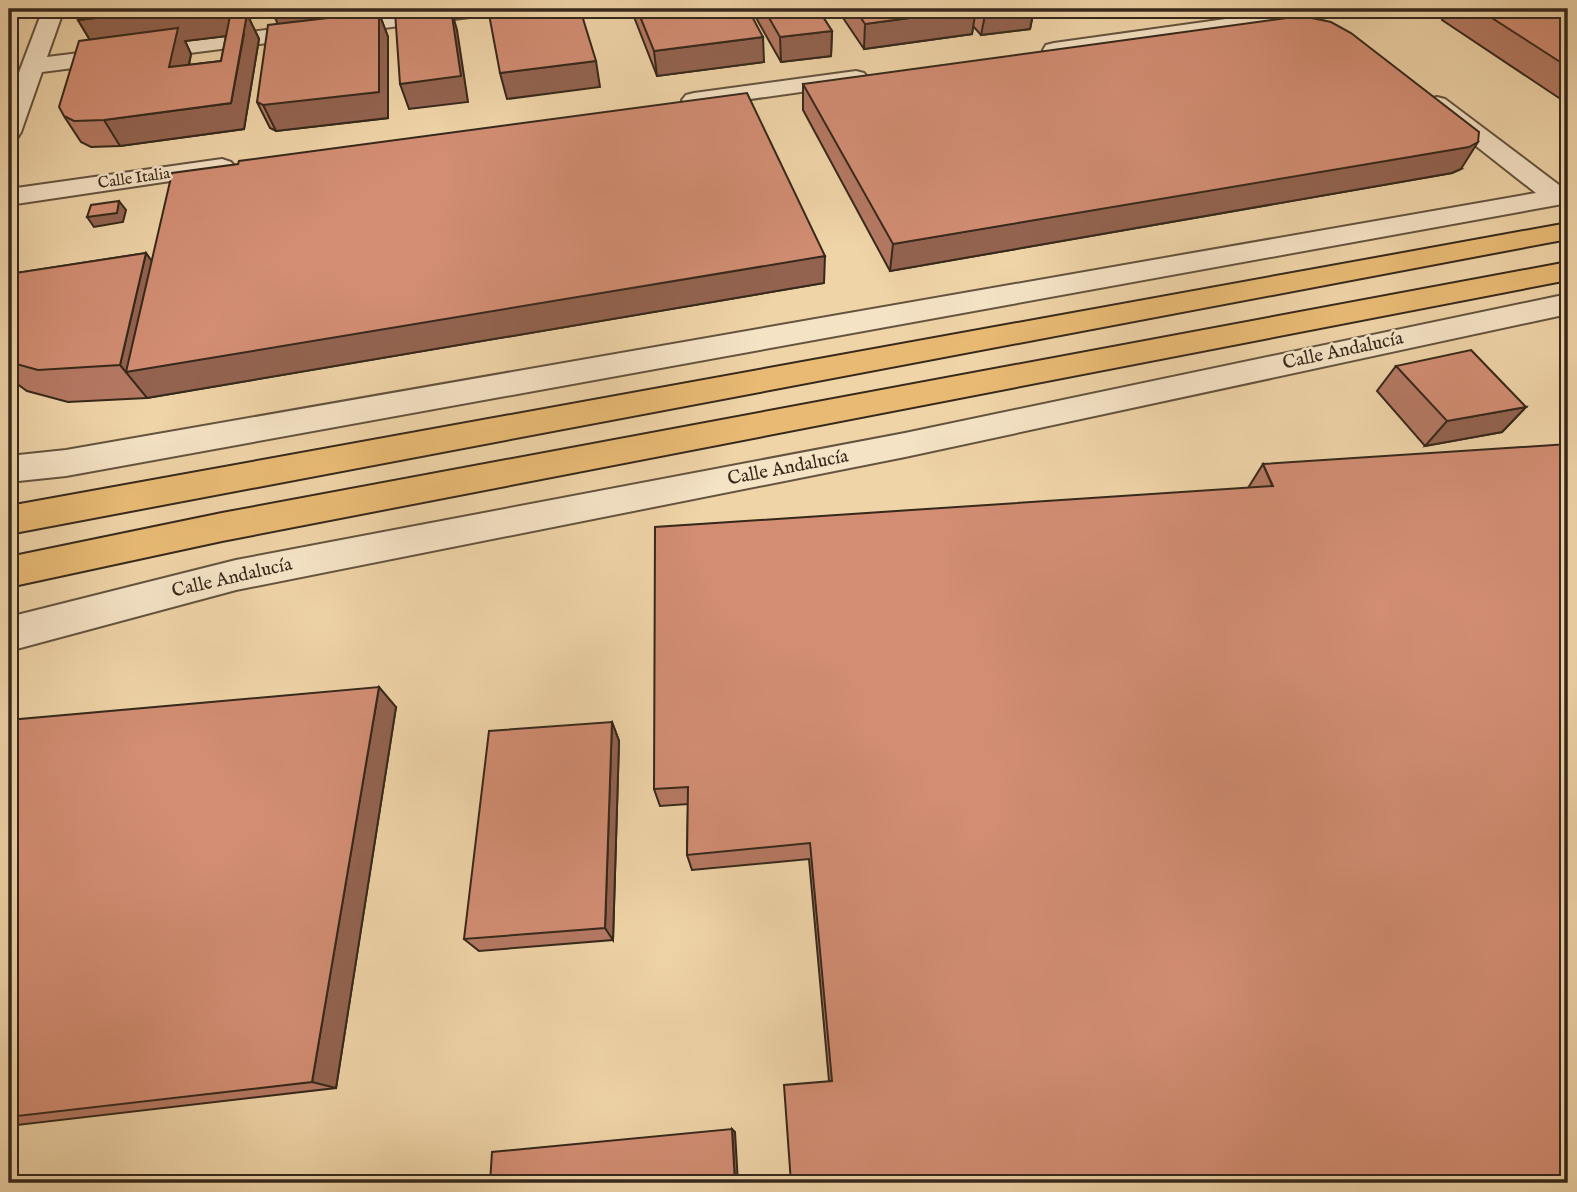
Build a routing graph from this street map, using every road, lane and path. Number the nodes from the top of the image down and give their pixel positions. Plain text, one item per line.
1 (53, 9) edge
2 (485, 9) edge
3 (1340, 9) edge
4 (1312, 10) edge
5 (1346, 36) edge
6 (1027, 54) edge
7 (33, 66) junction
8 (876, 75) edge
9 (1419, 91) edge
10 (669, 104) edge
11 (9, 132) edge
12 (243, 164) edge
13 (1563, 196) edge
14 (9, 197) edge
15 (1568, 231) edge
16 (1568, 271) edge
17 (1568, 304) edge
18 (9, 470) edge
19 (9, 520) edge
20 (9, 572) edge
21 (9, 634) edge

1 - 7 street
2 - 7 street
3 - 4 street
4 - 5 street
4 - 6 street
7 - 11 street
8 - 10 street
9 - 13 street
12 - 14 street, Calle Italia
13 - 18 street
15 - 19 main road
16 - 20 main road, Calle Andalucía
17 - 21 street, Calle Andalucía

